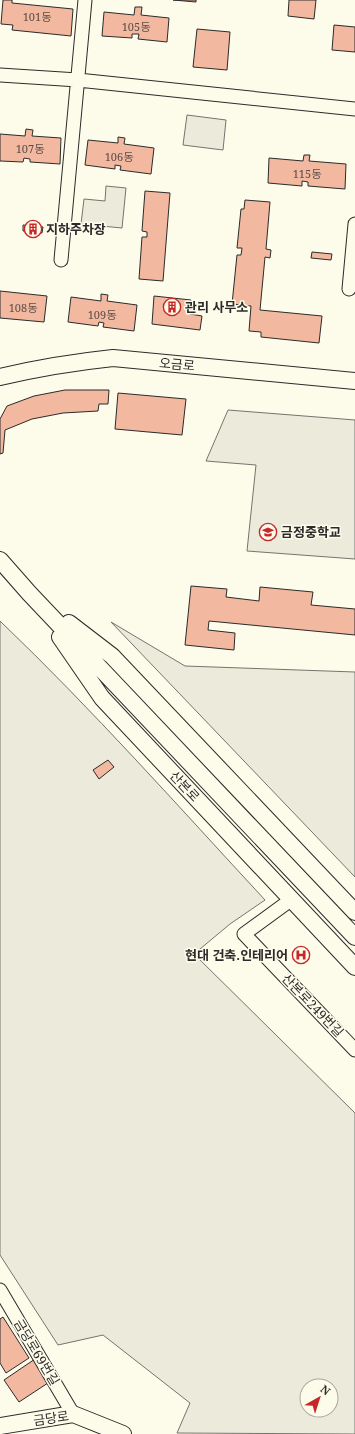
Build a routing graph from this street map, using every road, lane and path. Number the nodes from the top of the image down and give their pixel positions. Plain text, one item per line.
1 (85, 0) edge
2 (0, 75) edge
3 (78, 80) junction
4 (355, 109) edge
5 (355, 224) edge
6 (61, 260) dead end
7 (349, 289) dead end
8 (1, 377) edge
9 (355, 381) edge
10 (0, 560) edge
11 (29, 593) junction
12 (292, 899) junction
13 (355, 912) edge
14 (355, 937) edge
15 (355, 967) edge
16 (355, 1050) edge
17 (0, 1290) edge
18 (73, 1414) junction
19 (0, 1426) edge
20 (123, 1434) edge

1 - 3 street
2 - 3 street
3 - 4 street
3 - 6 street
5 - 7 street
8 - 9 street, 오금로
10 - 11 street, 산본로
11 - 12 street, 산본로
11 - 13 street, 산본로
11 - 14 street, 산본로
12 - 15 street, 산본로
12 - 16 street, 산본로249번길
17 - 18 street, 금당로69번길
18 - 19 street, 금당로
18 - 20 street, 금당로

